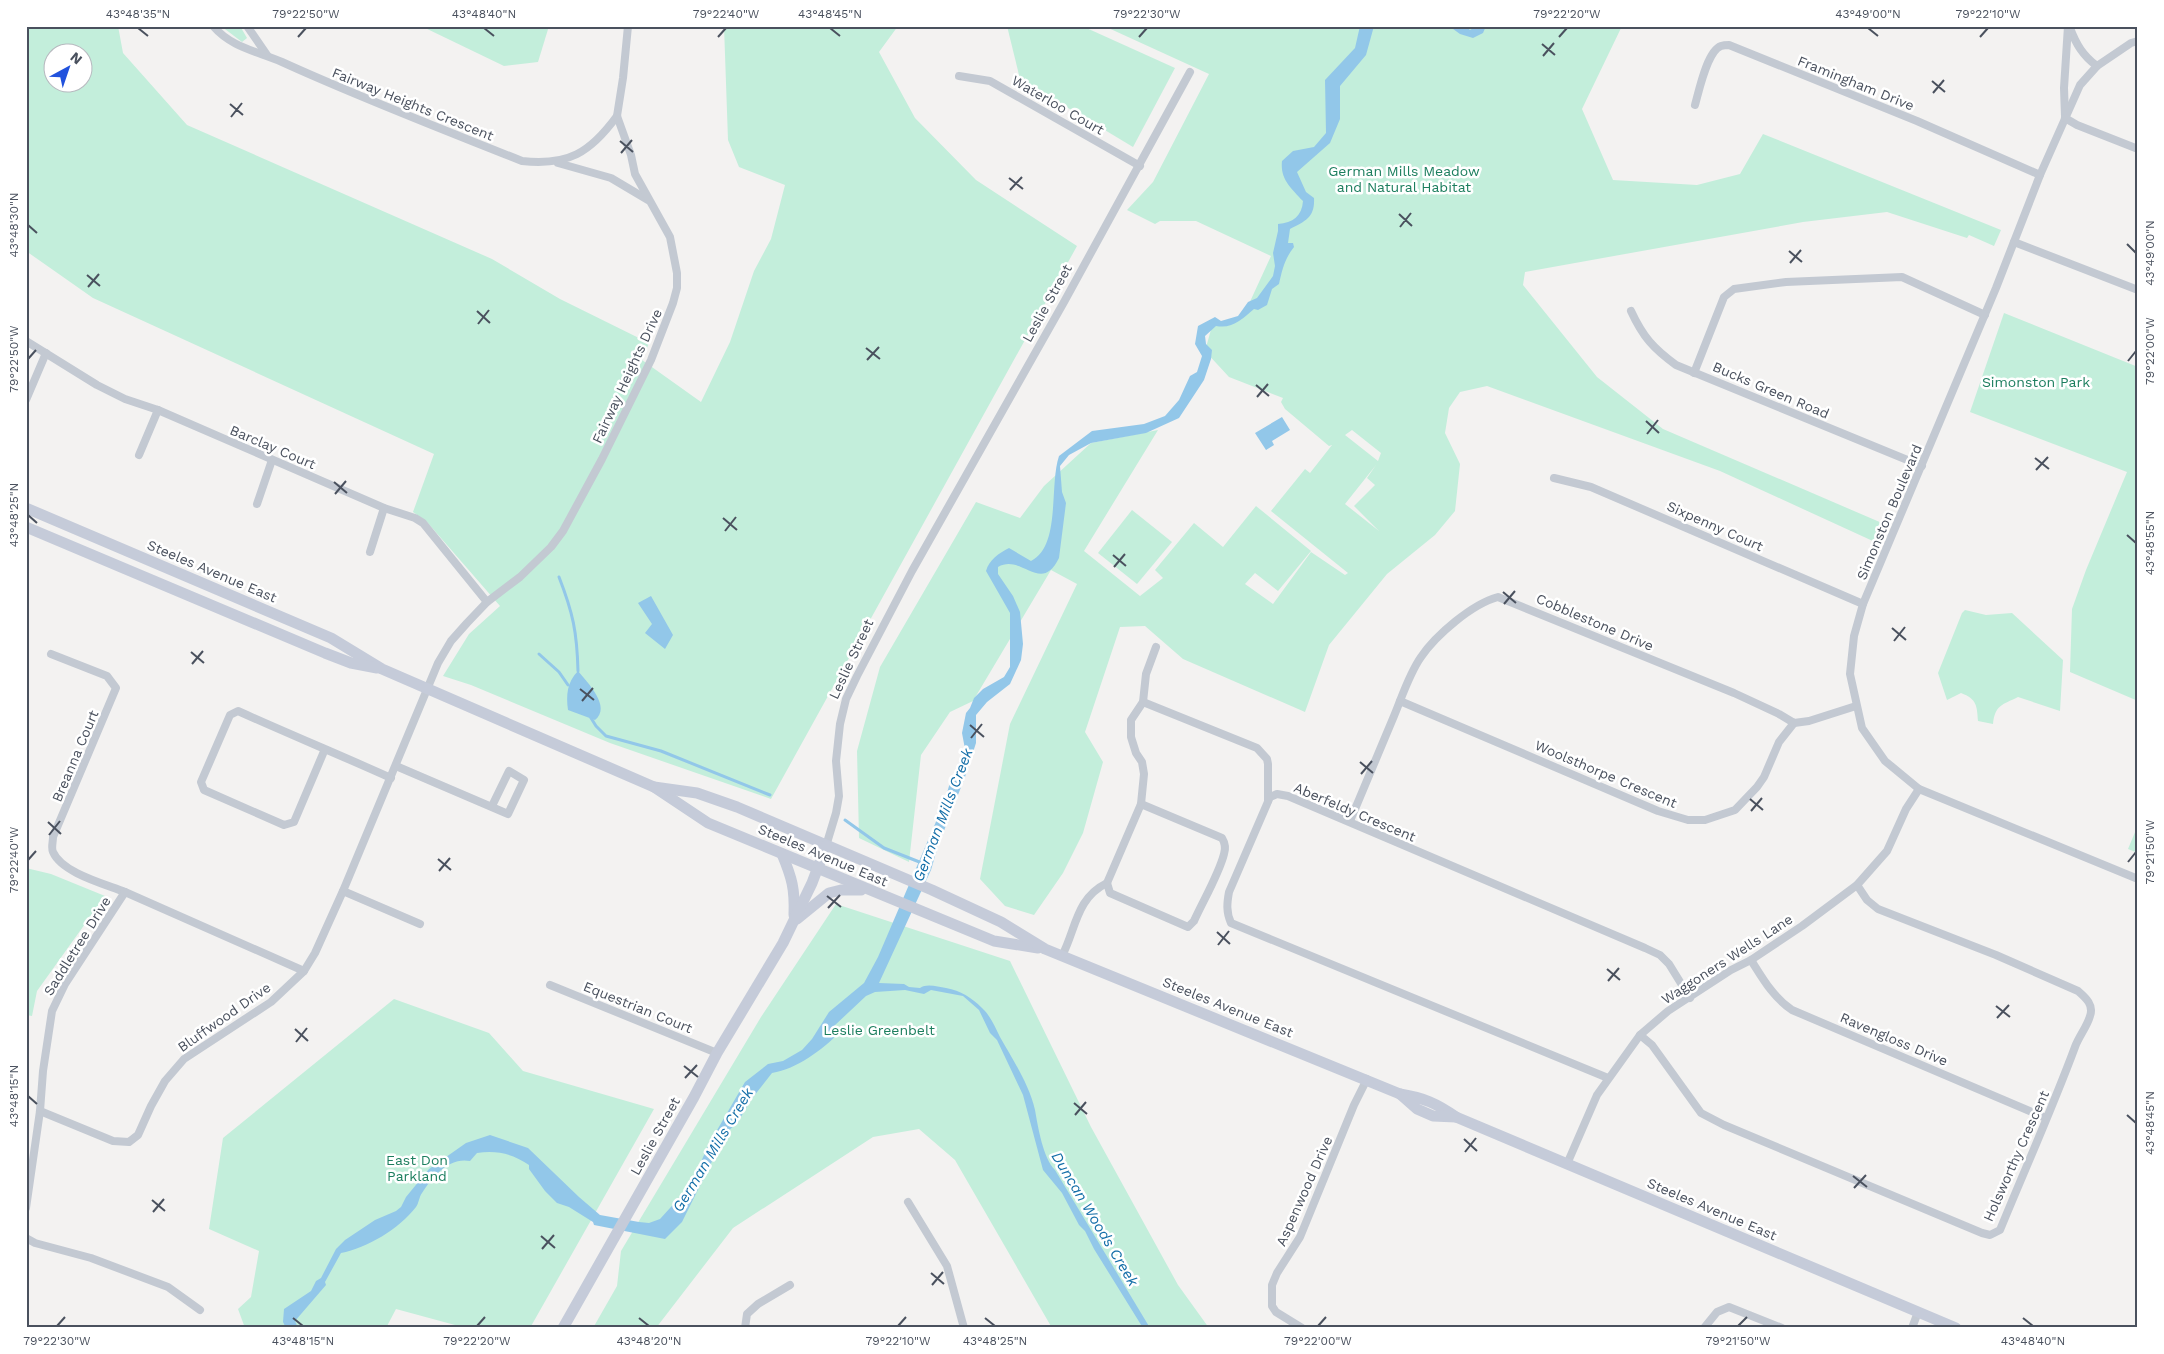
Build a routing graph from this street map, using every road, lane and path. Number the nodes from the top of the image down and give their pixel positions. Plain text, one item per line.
1 (212, 26) edge
2 (248, 26) edge
3 (628, 26) edge
4 (2069, 26) edge
5 (2138, 41) edge
6 (267, 55) junction
7 (2097, 66) junction
8 (1190, 72) dead end
9 (959, 76) dead end
10 (1695, 104) dead end
11 (617, 116) junction
12 (2065, 118) junction
13 (2138, 149) edge
14 (553, 162) junction
15 (1140, 166) junction
16 (2040, 176) junction
17 (650, 201) junction
18 (2014, 242) junction
19 (2138, 290) edge
20 (1631, 311) dead end
21 (1985, 315) junction
22 (26, 341) edge
23 (46, 353) junction
24 (1694, 373) junction
25 (26, 400) edge
26 (158, 410) junction
27 (139, 455) dead end
28 (272, 460) junction
29 (1922, 466) junction
30 (1554, 478) dead end
31 (257, 504) dead end
32 (26, 508) edge
33 (384, 508) junction
34 (26, 527) edge
35 (370, 552) dead end
36 (487, 602) junction
37 (1864, 604) junction
38 (1156, 647) dead end
39 (51, 654) dead end
40 (382, 668) junction
41 (429, 688) junction
42 (1400, 701) junction
43 (1143, 702) junction
44 (1856, 706) junction
45 (1794, 723) junction
46 (325, 749) junction
47 (396, 766) junction
48 (391, 778) junction
49 (654, 787) junction
50 (1919, 789) junction
51 (1268, 802) junction
52 (1141, 804) junction
53 (492, 806) junction
54 (1350, 822) junction
55 (826, 846) junction
56 (782, 854) junction
57 (817, 868) junction
58 (2138, 879) edge
59 (1107, 883) junction
60 (1857, 885) junction
61 (867, 889) junction
62 (343, 891) junction
63 (125, 892) junction
64 (793, 922) junction
65 (420, 924) dead end
66 (1045, 949) junction
67 (1062, 956) junction
68 (1752, 960) junction
69 (304, 971) junction
70 (550, 985) dead end
71 (1690, 998) junction
72 (1640, 1035) junction
73 (717, 1053) junction
74 (1608, 1078) junction
75 (1367, 1080) junction
76 (40, 1112) junction
77 (2046, 1118) junction
78 (1567, 1164) junction
79 (908, 1202) dead end
80 (26, 1208) edge
81 (26, 1238) edge
82 (790, 1285) dead end
83 (200, 1310) dead end
84 (1918, 1312) junction
85 (564, 1328) edge
86 (745, 1328) edge
87 (964, 1328) edge
88 (1302, 1328) edge
89 (1704, 1328) edge
90 (1782, 1328) edge
91 (1912, 1328) edge
92 (1956, 1328) edge

1 - 6 street, Fairway Heights Crescent
2 - 6 street
3 - 11 street, Fairway Heights Drive
4 - 7 street
4 - 12 street
5 - 7 street, Simonston Boulevard
6 - 14 street, Fairway Heights Crescent
7 - 12 street, Simonston Boulevard
8 - 15 street, Leslie Street
9 - 15 street, Waterloo Court
10 - 16 street, Framingham Drive
11 - 14 street, Fairway Heights Crescent
11 - 17 street, Fairway Heights Drive
12 - 13 street
12 - 16 street, Simonston Boulevard
14 - 17 street, Fairway Heights Crescent
15 - 55 street, Leslie Street
16 - 18 street, Simonston Boulevard
17 - 36 street, Fairway Heights Drive
18 - 19 street
18 - 21 street, Simonston Boulevard
20 - 24 street, Bucks Green Road
21 - 24 street
21 - 29 street, Simonston Boulevard
22 - 23 street, Barclay Court
23 - 25 street
23 - 26 street, Barclay Court
24 - 29 street, Bucks Green Road
26 - 27 street
26 - 28 street, Barclay Court
28 - 31 street
28 - 33 street, Barclay Court
29 - 37 street, Simonston Boulevard
30 - 37 street, Sixpenny Court
32 - 40 main road, Steeles Avenue East
33 - 35 street
33 - 36 street, Barclay Court
34 - 40 main road, Steeles Avenue East
36 - 41 street, Fairway Heights Drive
37 - 44 street, Simonston Boulevard
38 - 43 street
39 - 63 street, Breanna Court
40 - 41 main road, Steeles Avenue East
41 - 47 street, Bluffwood Drive
41 - 49 main road, Steeles Avenue East
42 - 45 street, Woolsthorpe Crescent
42 - 45 street, Cobblestone Drive
42 - 54 street, Cobblestone Drive
43 - 51 street
43 - 52 street
44 - 45 street
44 - 50 street, Simonston Boulevard
46 - 46 street
46 - 48 street
47 - 48 street, Bluffwood Drive
47 - 53 street
48 - 62 street, Bluffwood Drive
49 - 55 main road, Steeles Avenue East
49 - 56 main road, Steeles Avenue East
50 - 58 street, Simonston Boulevard
50 - 60 street, Waggoners Wells Lane
51 - 54 street, Aberfeldy Crescent
51 - 74 street
52 - 59 street
52 - 59 street
53 - 53 street
54 - 71 street, Aberfeldy Crescent
55 - 57 main road, Leslie Street
55 - 66 main road, Steeles Avenue East
56 - 57 main road, Steeles Avenue East
56 - 64 main road
57 - 61 main road, Steeles Avenue East
57 - 64 main road, Leslie Street
59 - 67 street
60 - 68 street, Waggoners Wells Lane
60 - 77 street, Holsworthy Crescent
61 - 64 main road
61 - 66 main road, Steeles Avenue East
62 - 65 street
62 - 69 street, Bluffwood Drive
63 - 69 street, Saddletree Drive
63 - 76 street, Saddletree Drive
64 - 73 main road, Leslie Street
66 - 67 main road, Steeles Avenue East
67 - 75 main road, Steeles Avenue East
68 - 71 street, Waggoners Wells Lane
68 - 77 street, Ravengloss Drive
69 - 76 street, Bluffwood Drive
70 - 73 street, Equestrian Court
71 - 72 street, Waggoners Wells Lane
72 - 74 street, Waggoners Wells Lane
72 - 77 street, Holsworthy Crescent
73 - 85 main road, Leslie Street
74 - 78 street, Waggoners Wells Lane
75 - 78 main road, Steeles Avenue East
75 - 88 street, Aspenwood Drive
76 - 80 street, Saddletree Drive
78 - 84 main road, Steeles Avenue East
79 - 87 street
81 - 83 street
82 - 86 street
84 - 91 street
84 - 92 main road, Steeles Avenue East
89 - 90 street

